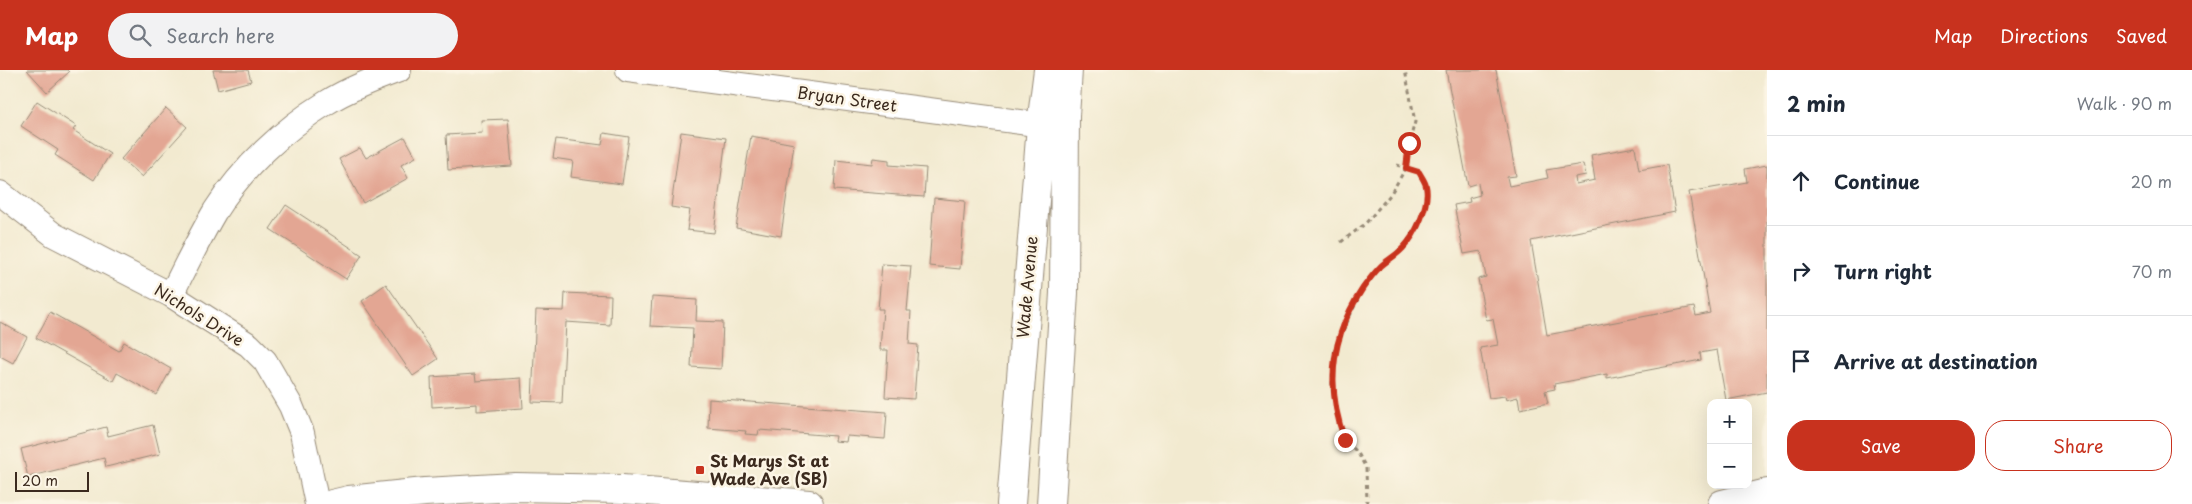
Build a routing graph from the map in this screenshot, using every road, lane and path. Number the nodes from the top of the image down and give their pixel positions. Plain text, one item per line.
1 (399, 70) edge
2 (628, 70) edge
3 (1048, 70) edge
4 (1068, 70) edge
5 (1405, 70) edge
6 (373, 74) edge
7 (1053, 126) junction
8 (1397, 165) dead end
9 (1406, 168) junction
10 (0, 193) edge
11 (1341, 242) dead end
12 (171, 295) junction
13 (1767, 493) edge
14 (317, 504) edge
15 (332, 504) edge
16 (809, 504) edge
17 (1011, 504) edge
18 (1051, 504) edge
19 (1366, 504) edge
20 (1722, 504) edge

1 - 6 street
2 - 7 street, Bryan Street
3 - 7 main road, Wade Avenue
4 - 7 main road, Wade Avenue
5 - 9 path
6 - 12 street
7 - 17 main road, Wade Avenue
7 - 18 main road, Wade Avenue
8 - 9 path
9 - 11 path
9 - 19 path
10 - 12 street, Nichols Drive
12 - 14 street, Nichols Drive
13 - 20 main road
15 - 16 main road

